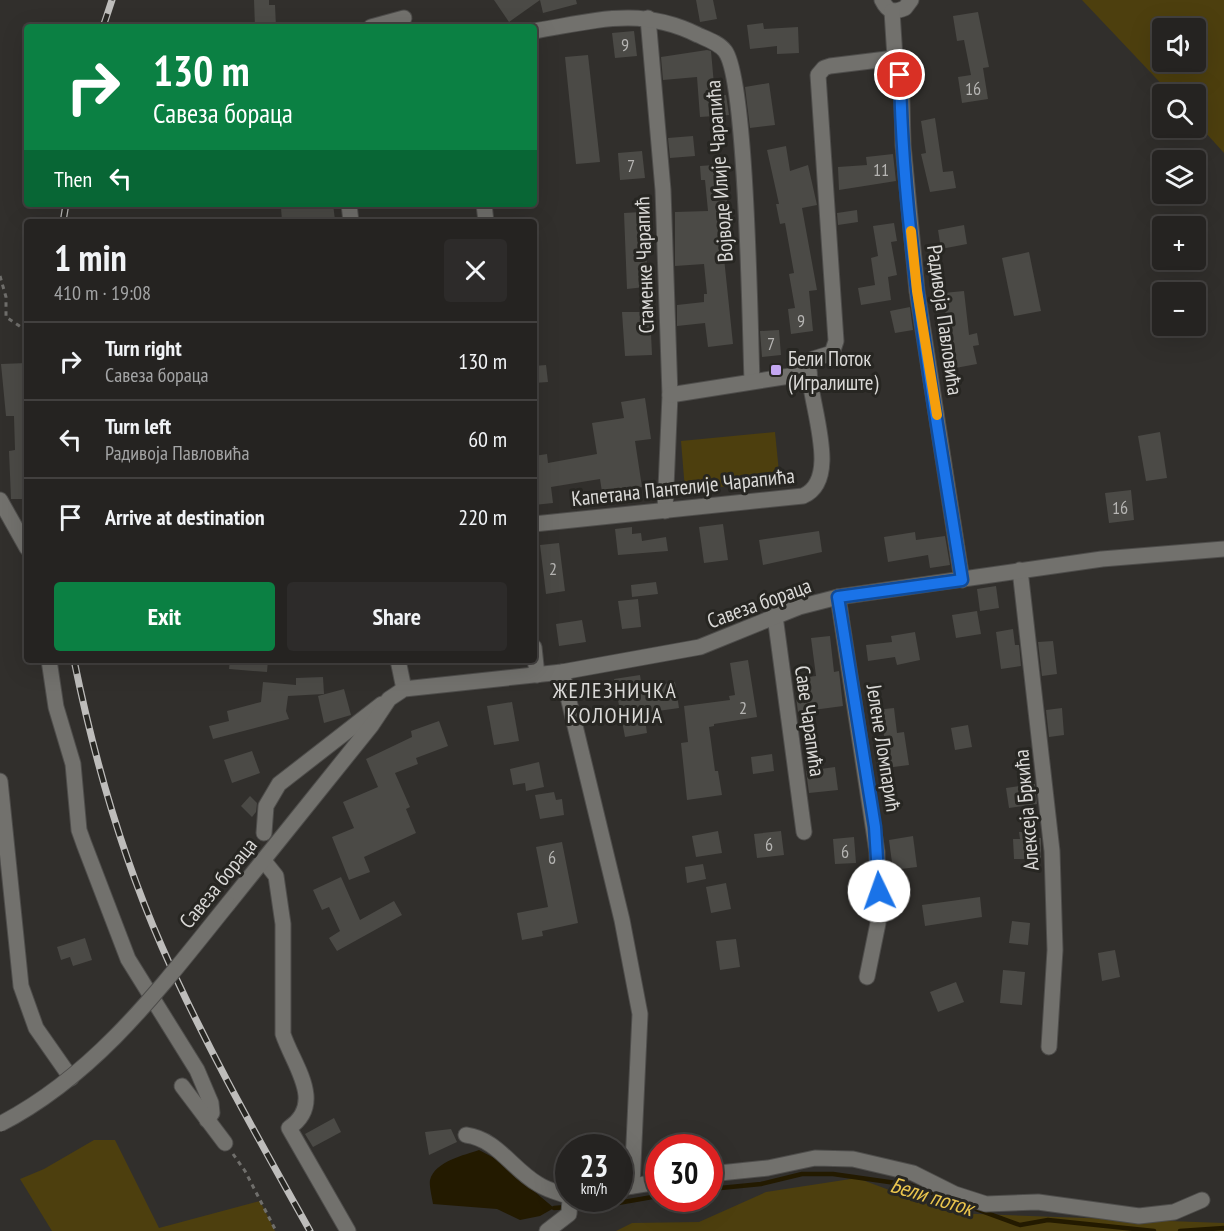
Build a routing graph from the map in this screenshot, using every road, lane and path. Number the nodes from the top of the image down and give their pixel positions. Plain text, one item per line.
1 (911, 0) edge
2 (887, 6) edge
3 (404, 18) dead end
4 (648, 18) junction
5 (382, 24) edge
6 (537, 31) edge
7 (898, 62) junction
8 (0, 276) edge
9 (24, 329) edge
10 (809, 373) junction
11 (752, 381) junction
12 (670, 395) junction
13 (0, 500) edge
14 (665, 511) junction
15 (537, 524) edge
16 (24, 543) edge
17 (1224, 549) edge
18 (1020, 570) junction
19 (962, 580) junction
20 (838, 597) junction
21 (775, 616) junction
22 (49, 663) edge
23 (399, 663) edge
24 (536, 663) edge
25 (562, 672) junction
26 (537, 675) junction
27 (404, 689) junction
28 (385, 703) junction
29 (0, 781) edge
30 (804, 832) dead end
31 (264, 833) dead end
32 (264, 861) junction
33 (867, 977) dead end
34 (1049, 1047) dead end
35 (71, 1078) junction
36 (182, 1086) dead end
37 (207, 1119) junction
38 (0, 1124) edge
39 (630, 1134) edge
40 (466, 1135) dead end
41 (225, 1143) joint
42 (723, 1173) edge
43 (555, 1194) edge
44 (1202, 1200) dead end
45 (562, 1212) edge
46 (276, 1231) edge
47 (348, 1231) edge
48 (548, 1231) edge

1 - 2 street
2 - 7 street, Радивоја Павловића
3 - 5 street
4 - 6 street, Војводе Илије Чарапића
4 - 11 street, Војводе Илије Чарапића
4 - 12 street, Стаменке Чарапић
7 - 10 street
7 - 19 street, Радивоја Павловића
8 - 9 path
10 - 11 street
10 - 14 street, Капетана Пантелије Чарапића
11 - 12 street
12 - 14 street, Стаменке Чарапић
13 - 16 street
14 - 15 street, Капетана Пантелије Чарапића
17 - 18 street, Савеза бораца
18 - 19 street, Савеза бораца
18 - 34 street, Алексеја Бркића
19 - 20 street, Савеза бораца
20 - 21 street, Савеза бораца
20 - 33 street, Јелене Ломпарић
21 - 25 street, Савеза бораца
21 - 30 street, Саве Чарапића
22 - 37 street
23 - 27 street
24 - 26 street
25 - 26 street, Савеза бораца
25 - 39 street
26 - 27 street, Савеза бораца
27 - 28 street, Савеза бораца
28 - 31 street, Савеза бораца
28 - 32 street, Савеза бораца
29 - 35 street
32 - 35 street, Савеза бораца, bridge
32 - 47 street
35 - 38 street, Савеза бораца, bridge
36 - 37 street
37 - 41 street
40 - 43 street
41 - 46 path
42 - 44 street
45 - 48 street

